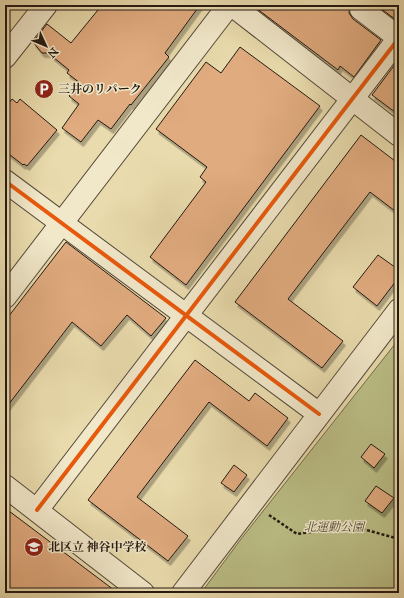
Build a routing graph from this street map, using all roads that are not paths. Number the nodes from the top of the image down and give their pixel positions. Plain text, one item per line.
1 (46, 5) edge
2 (231, 5) edge
3 (361, 9) dead end
4 (399, 38) edge
5 (5, 57) edge
6 (352, 100) junction
7 (399, 135) edge
8 (5, 181) edge
9 (62, 222) junction
10 (5, 296) edge
11 (399, 310) edge
12 (186, 315) junction
13 (319, 414) junction
14 (5, 486) edge
15 (37, 510) junction
16 (143, 593) edge
17 (183, 593) edge

1 - 5 street
2 - 6 street
2 - 9 street
3 - 4 street
4 - 6 street
6 - 7 street
6 - 12 street
8 - 9 street
9 - 10 street
9 - 12 street
11 - 13 street
12 - 13 street
12 - 15 street
13 - 17 street
14 - 15 street
15 - 16 street

